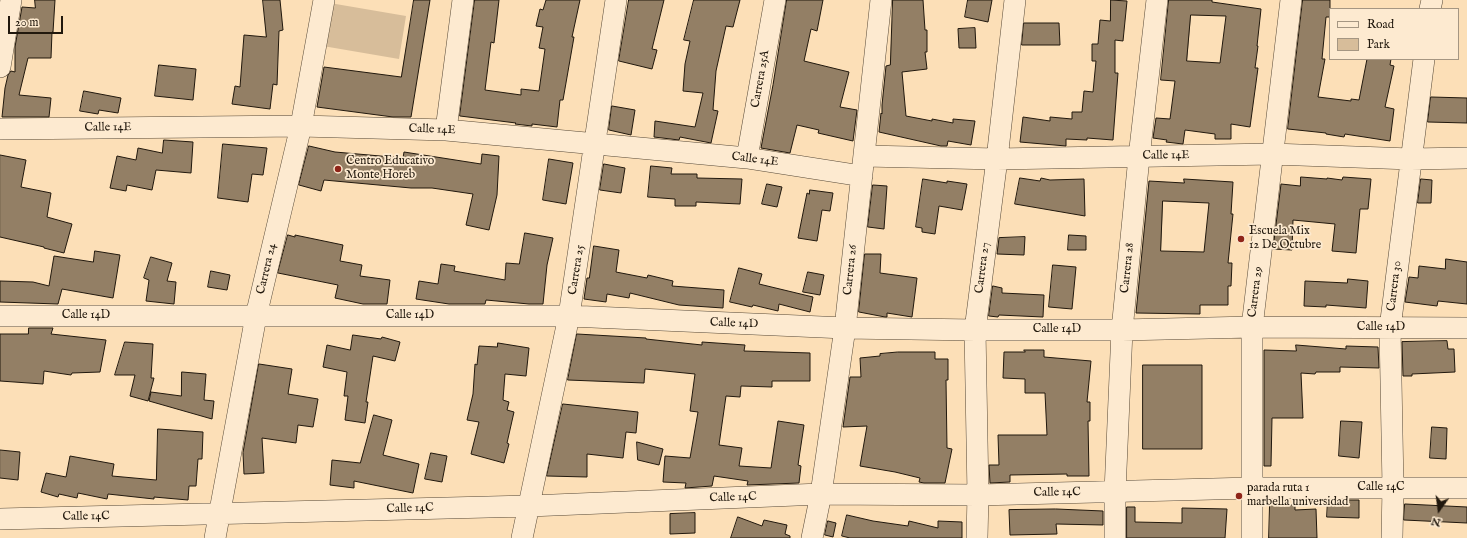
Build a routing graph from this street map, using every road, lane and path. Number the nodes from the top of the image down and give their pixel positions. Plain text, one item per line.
1 (11, 0) edge
2 (324, 0) edge
3 (463, 0) edge
4 (616, 0) edge
5 (775, 0) edge
6 (881, 0) edge
7 (1015, 0) edge
8 (1157, 0) edge
9 (1291, 0) edge
10 (1424, 60) edge
11 (0, 67) edge
12 (301, 126) junction
13 (0, 129) edge
14 (446, 130) junction
15 (596, 144) junction
16 (1272, 154) junction
17 (1139, 157) junction
18 (747, 158) junction
19 (1467, 158) edge
20 (997, 159) junction
21 (1411, 159) junction
22 (863, 166) junction
23 (0, 316) edge
24 (256, 316) junction
25 (570, 316) junction
26 (1252, 327) junction
27 (845, 328) junction
28 (1390, 328) junction
29 (1467, 328) edge
30 (975, 330) junction
31 (1122, 330) junction
32 (1393, 487) junction
33 (1252, 488) junction
34 (1467, 488) edge
35 (1115, 492) junction
36 (820, 494) junction
37 (978, 495) junction
38 (528, 506) junction
39 (220, 514) junction
40 (0, 519) edge
41 (215, 538) edge
42 (522, 538) edge
43 (812, 538) edge
44 (977, 538) edge
45 (1115, 538) edge
46 (1252, 538) edge
47 (1392, 538) edge

1 - 11 street
2 - 12 street, Carrera 24
3 - 14 street
4 - 15 street, Carrera 25
5 - 18 street, Carrera 25A
6 - 22 street, Carrera 26
7 - 20 street, Carrera 27
8 - 17 street, Carrera 28
9 - 16 street, Carrera 29
10 - 21 street, Carrera 30
12 - 13 street, Calle 14E
12 - 14 street, Calle 14E
12 - 24 street, Carrera 24
14 - 15 street, Calle 14E
15 - 18 street, Calle 14E
15 - 25 street, Carrera 25
16 - 17 street, Calle 14E
16 - 21 street, Calle 14E
16 - 26 street, Carrera 29
17 - 20 street, Calle 14E
17 - 31 street, Carrera 28
18 - 22 street, Calle 14E
19 - 21 street, Calle 14E
20 - 22 street, Calle 14E
20 - 30 street, Carrera 27
21 - 28 street, Carrera 30
22 - 27 street, Carrera 26
23 - 24 street, Calle 14D
24 - 25 street, Calle 14D
24 - 39 street, Carrera 24
25 - 27 street, Calle 14D
25 - 38 street, Carrera 25
26 - 28 street, Calle 14D
26 - 31 street, Calle 14D
26 - 33 street, Carrera 29
27 - 30 street, Calle 14D
27 - 36 street, Carrera 26
28 - 29 street, Calle 14D
28 - 32 street, Carrera 30
30 - 31 street, Calle 14D
30 - 37 street, Carrera 27
31 - 35 street, Carrera 28
32 - 33 street, Calle 14C
32 - 34 street, Calle 14C
32 - 47 street, Carrera 30
33 - 35 street, Calle 14C
33 - 46 street, Carrera 29
35 - 37 street, Calle 14C
35 - 45 street, Carrera 28
36 - 37 street, Calle 14C
36 - 38 street, Calle 14C
36 - 43 street, Carrera 26
37 - 44 street, Carrera 27
38 - 39 street, Calle 14C
38 - 42 street, Carrera 25
39 - 40 street, Calle 14C
39 - 41 street, Carrera 24

